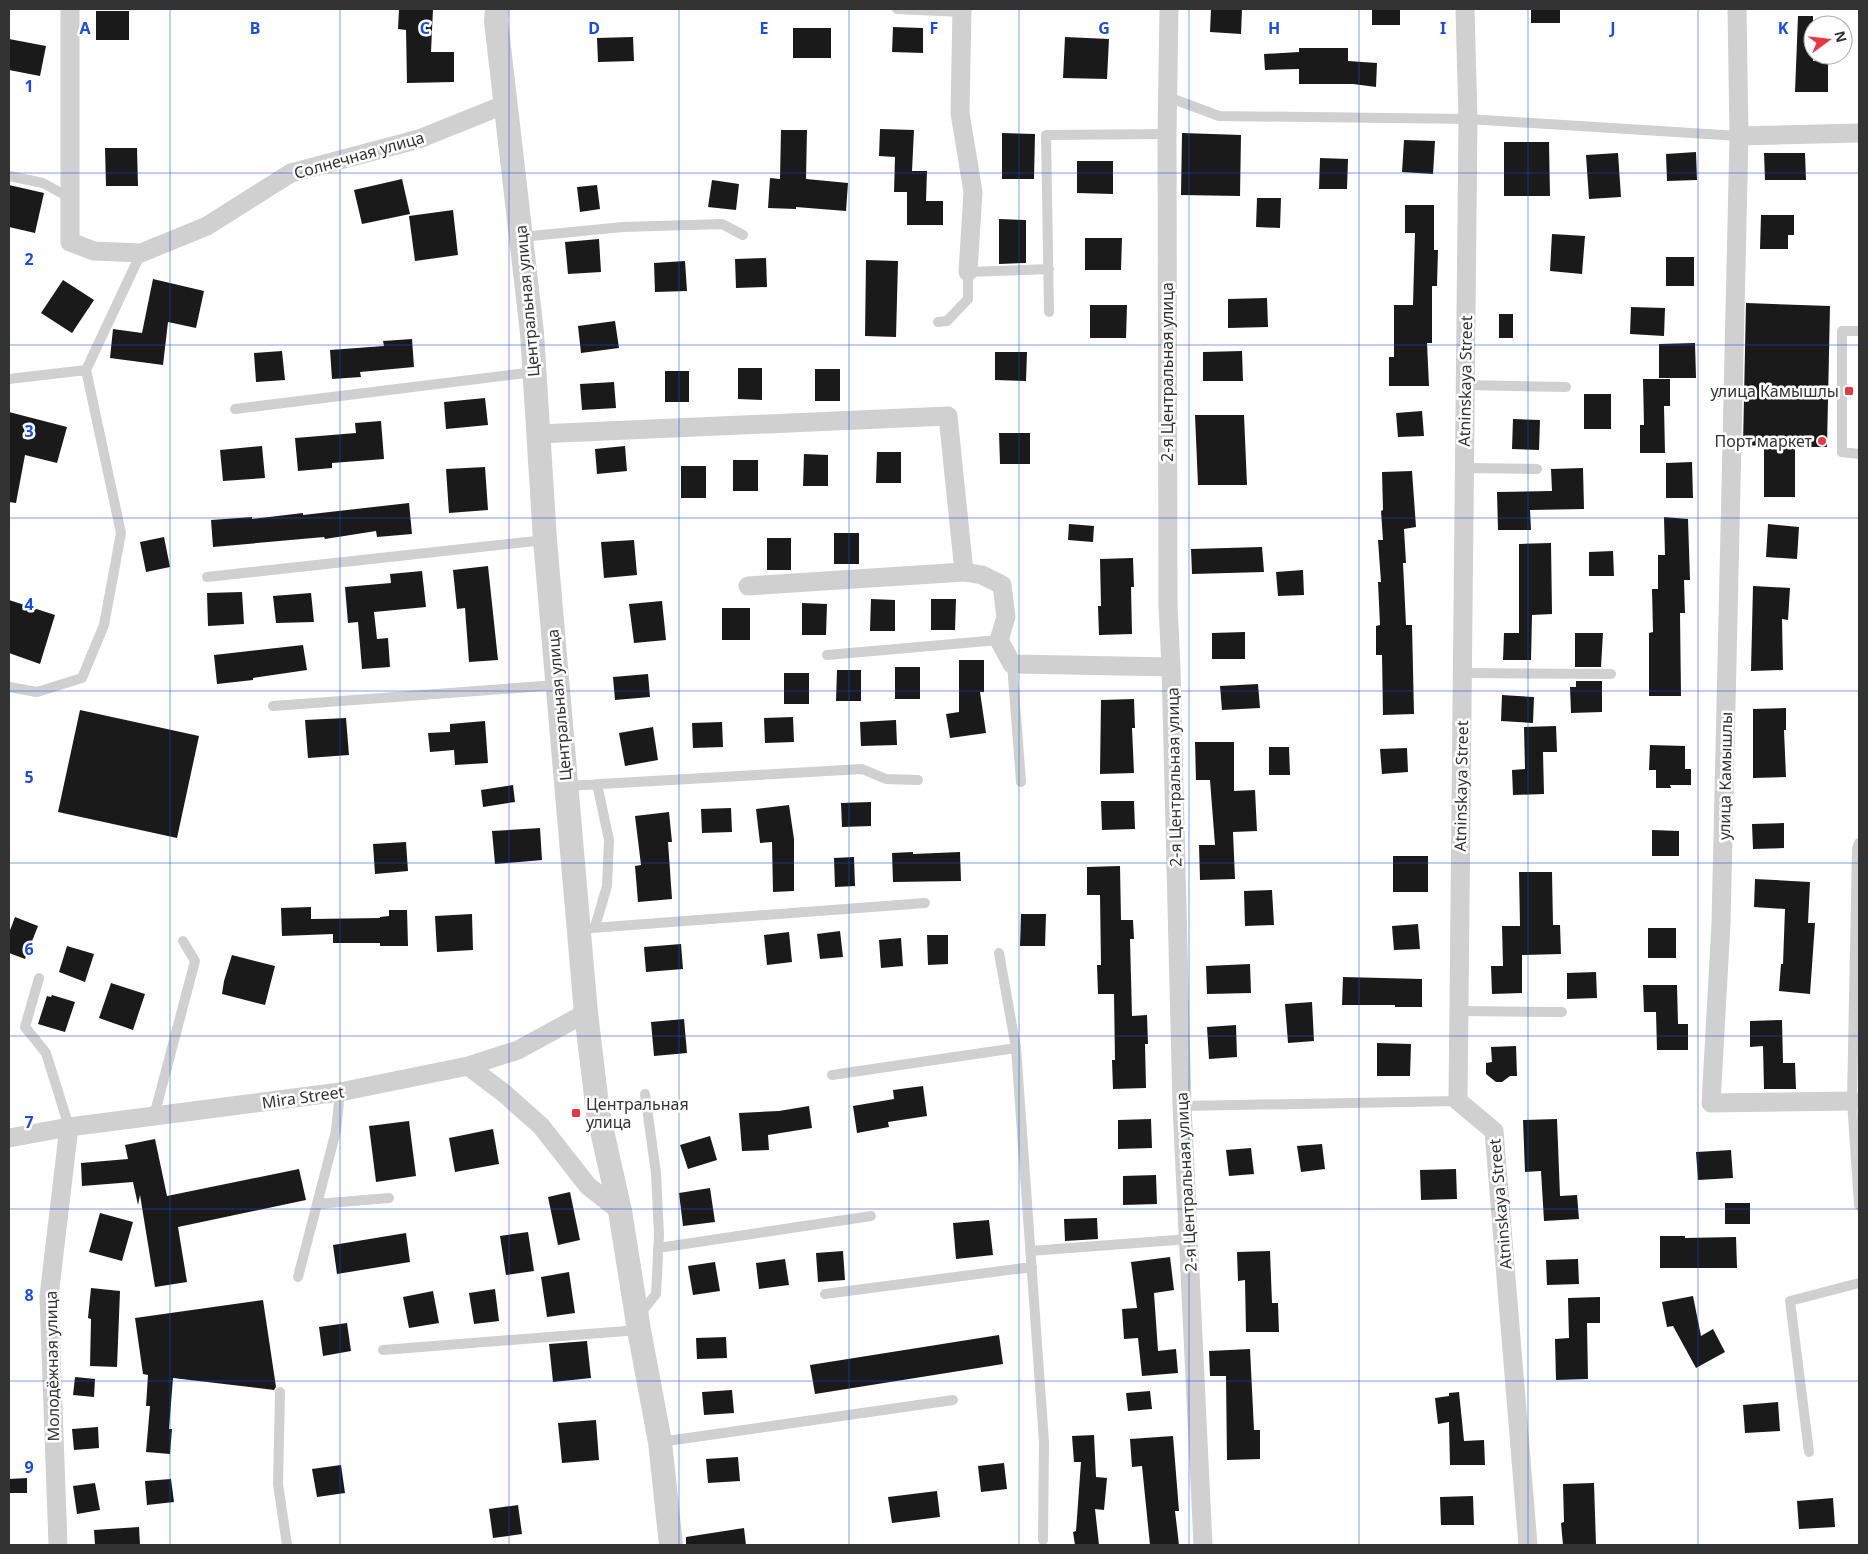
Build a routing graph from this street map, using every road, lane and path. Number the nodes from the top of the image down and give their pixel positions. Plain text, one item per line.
1 (70, 9) edge
2 (496, 9) edge
3 (897, 9) edge
4 (1169, 9) edge
5 (1465, 9) edge
6 (1737, 9) edge
7 (962, 10) edge
8 (1168, 97) junction
9 (506, 104) junction
10 (1468, 119) junction
11 (1859, 133) edge
12 (1167, 134) junction
13 (1739, 136) junction
14 (9, 176) edge
15 (70, 198) junction
16 (743, 235) dead end
17 (521, 237) junction
18 (141, 253) junction
19 (1049, 269) junction
20 (968, 272) junction
21 (1049, 312) dead end
22 (938, 322) dead end
23 (1859, 331) edge
24 (86, 370) junction
25 (534, 372) junction
26 (9, 379) edge
27 (1465, 385) junction
28 (1566, 387) dead end
29 (235, 408) dead end
30 (538, 434) junction
31 (1859, 454) edge
32 (1464, 468) junction
33 (1538, 469) dead end
34 (545, 540) junction
35 (964, 572) junction
36 (208, 577) dead end
37 (748, 586) dead end
38 (998, 640) junction
39 (827, 655) dead end
40 (1012, 664) junction
41 (1171, 667) junction
42 (1462, 674) junction
43 (1611, 674) dead end
44 (557, 685) junction
45 (9, 688) edge
46 (273, 706) dead end
47 (918, 780) dead end
48 (1021, 782) dead end
49 (597, 784) junction
50 (565, 786) junction
51 (1859, 843) edge
52 (925, 903) dead end
53 (587, 928) junction
54 (183, 940) dead end
55 (999, 953) dead end
56 (39, 978) dead end
57 (1459, 1011) junction
58 (1562, 1012) dead end
59 (586, 1014) junction
60 (1016, 1048) junction
61 (468, 1066) junction
62 (832, 1075) dead end
63 (340, 1092) junction
64 (645, 1094) dead end
65 (1458, 1101) junction
66 (1852, 1101) junction
67 (1182, 1106) junction
68 (154, 1116) junction
69 (69, 1127) junction
70 (9, 1138) edge
71 (389, 1198) dead end
72 (317, 1204) junction
73 (1859, 1205) edge
74 (620, 1211) junction
75 (871, 1216) dead end
76 (1189, 1239) junction
77 (658, 1248) junction
78 (1030, 1251) junction
79 (1032, 1267) junction
80 (298, 1277) dead end
81 (1859, 1283) edge
82 (825, 1294) dead end
83 (638, 1324) junction
84 (383, 1350) dead end
85 (280, 1392) dead end
86 (953, 1400) dead end
87 (660, 1442) junction
88 (1809, 1452) dead end
89 (1043, 1540) dead end
90 (58, 1545) edge
91 (287, 1545) edge
92 (671, 1545) edge
93 (1202, 1545) edge
94 (1528, 1545) edge

1 - 15 street, Солнечная улица
2 - 9 street, Центральная улица
3 - 7 lane
4 - 8 street, 2-я Центральная улица
5 - 10 street, Atninskaya Street
6 - 13 street, улица Камышлы
7 - 20 street
8 - 10 lane
8 - 12 street, 2-я Центральная улица
9 - 17 street, Центральная улица
9 - 18 street, Солнечная улица
10 - 13 lane
10 - 27 street, Atninskaya Street
11 - 13 street
12 - 19 lane
12 - 41 street, 2-я Центральная улица
13 - 66 street, улица Камышлы
14 - 15 lane
15 - 18 street, Солнечная улица
16 - 17 lane
17 - 25 street, Центральная улица
18 - 24 lane
19 - 20 lane
19 - 21 lane
20 - 22 lane
23 - 31 lane
24 - 26 lane
24 - 45 lane
25 - 29 lane
25 - 30 street, Центральная улица
27 - 28 lane
27 - 32 street, Atninskaya Street
30 - 34 street, Центральная улица
30 - 35 street
32 - 33 lane
32 - 42 street, Atninskaya Street
34 - 36 lane
34 - 44 street, Центральная улица
35 - 37 street
35 - 38 street
38 - 39 lane
38 - 40 street
40 - 41 street
40 - 48 lane
41 - 67 street, 2-я Центральная улица
42 - 43 lane
42 - 57 street, Atninskaya Street
44 - 46 lane
44 - 50 street, Центральная улица
47 - 49 lane
49 - 50 lane
49 - 53 lane
50 - 53 street, Центральная улица
51 - 66 lane
52 - 53 lane
53 - 59 street, Центральная улица
54 - 68 lane
55 - 60 lane
56 - 69 lane
57 - 58 lane
57 - 65 street, Atninskaya Street
59 - 61 street, Mira Street
59 - 74 street, Центральная улица
60 - 62 lane
60 - 78 lane
61 - 63 street, Mira Street
61 - 74 street
63 - 68 street, Mira Street
63 - 72 lane
64 - 77 lane
65 - 67 lane
65 - 94 street, Atninskaya Street
66 - 73 lane
67 - 76 street, 2-я Центральная улица
68 - 69 street, Mira Street
69 - 70 street, Mira Street
69 - 90 street, Молодёжная улица
71 - 72 lane
72 - 80 lane
74 - 83 street, Центральная улица
75 - 77 lane
76 - 78 lane
76 - 93 street, 2-я Центральная улица
77 - 83 lane
78 - 79 lane
79 - 82 lane
79 - 89 lane
81 - 88 lane
83 - 84 lane
83 - 87 street, Центральная улица
85 - 91 lane
86 - 87 lane
87 - 92 street, Центральная улица

